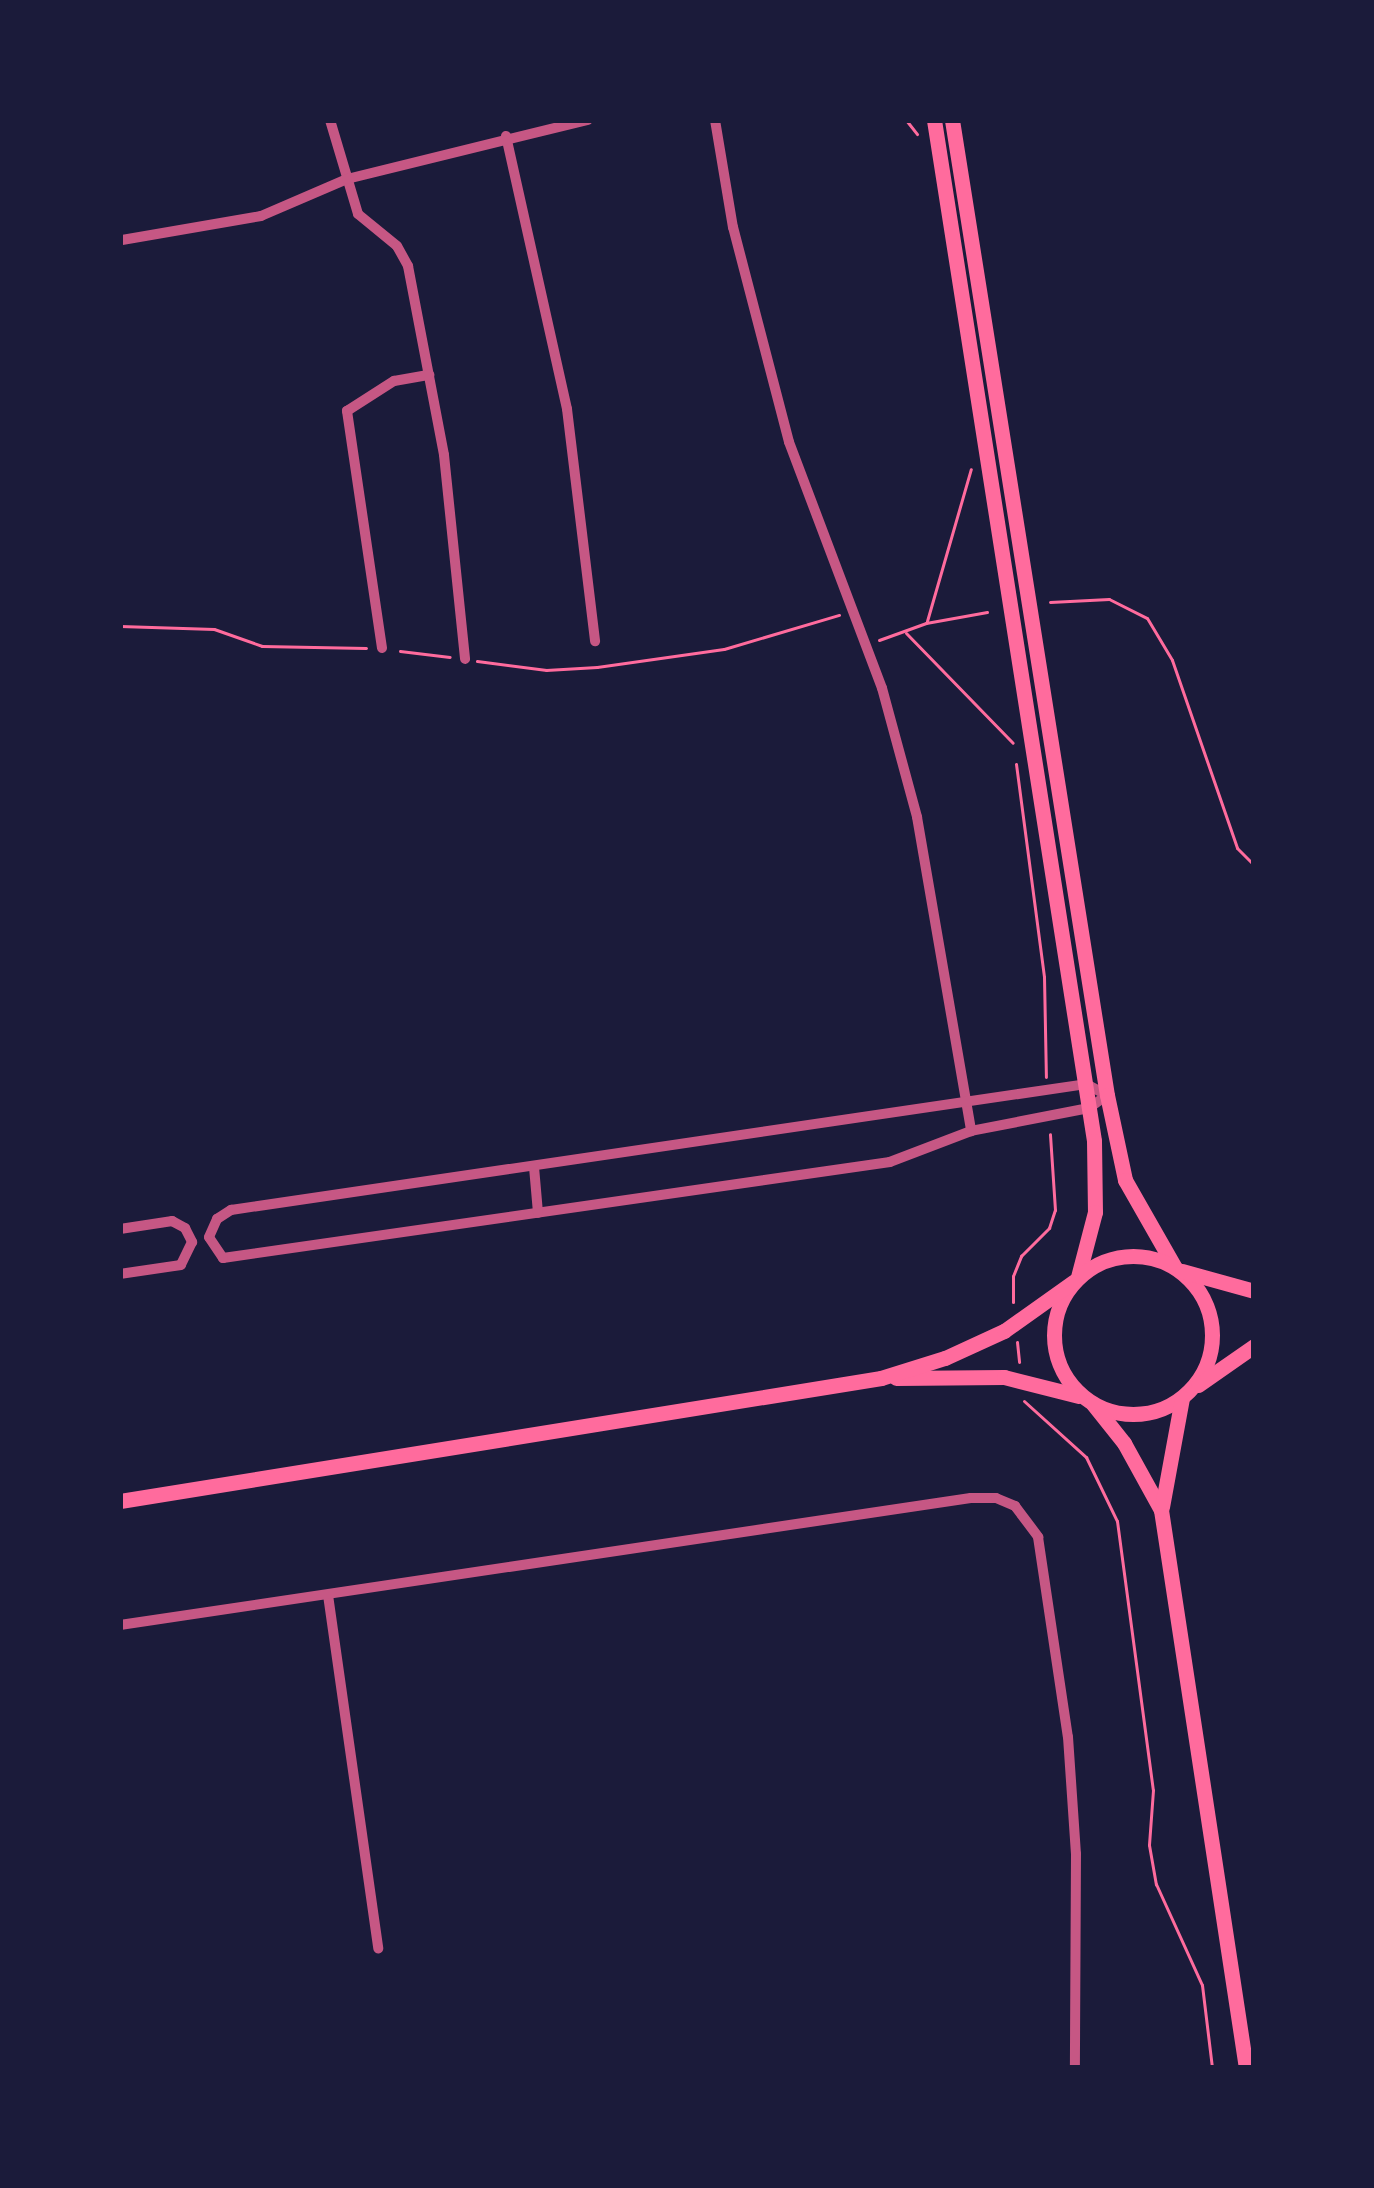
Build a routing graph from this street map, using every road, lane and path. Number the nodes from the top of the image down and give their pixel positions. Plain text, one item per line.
1 (330, 120) edge
2 (588, 120) edge
3 (715, 120) edge
4 (906, 120) edge
5 (934, 120) edge
6 (952, 120) edge
7 (918, 135) dead end
8 (506, 136) junction
9 (347, 178) junction
10 (122, 240) edge
11 (429, 374) junction
12 (972, 464) dead end
13 (1050, 602) dead end
14 (987, 612) dead end
15 (842, 614) dead end
16 (926, 623) junction
17 (120, 626) edge
18 (595, 641) dead end
19 (382, 649) junction
20 (465, 659) junction
21 (1254, 865) edge
22 (1086, 1084) junction
23 (1047, 1090) junction
24 (1107, 1095) junction
25 (965, 1103) junction
26 (1090, 1108) junction
27 (1049, 1117) junction
28 (970, 1131) junction
29 (534, 1167) junction
30 (538, 1213) junction
31 (120, 1229) edge
32 (1177, 1268) junction
33 (120, 1274) edge
34 (1076, 1280) junction
35 (1254, 1291) edge
36 (1015, 1324) junction
37 (1254, 1346) edge
38 (881, 1378) junction
39 (1021, 1379) junction
40 (1186, 1394) junction
41 (1088, 1400) junction
42 (1030, 1410) dead end
43 (120, 1501) edge
44 (1161, 1510) junction
45 (328, 1595) junction
46 (120, 1625) edge
47 (378, 1948) dead end
48 (1075, 2068) edge
49 (1212, 2068) edge
50 (1246, 2068) edge

1 - 9 street
2 - 8 street
3 - 25 street
4 - 7 path
5 - 22 main road
6 - 24 main road
8 - 9 street
8 - 18 street
9 - 10 street
9 - 11 street
11 - 19 street
11 - 20 street
12 - 16 path
13 - 21 path
14 - 16 path
15 - 20 path
16 - 23 path
17 - 19 path
19 - 20 path
22 - 23 street
22 - 24 street
22 - 26 main road
23 - 25 street
24 - 26 street
24 - 32 main road
25 - 28 street
25 - 29 street
26 - 27 street
26 - 34 main road
27 - 28 street
27 - 36 path
28 - 30 street
29 - 30 street
29 - 30 street
31 - 33 street
32 - 34 main road
32 - 35 main road
32 - 40 main road
34 - 36 main road
34 - 41 main road
36 - 38 main road
36 - 39 path
37 - 40 main road
38 - 39 main road
38 - 43 main road
39 - 41 main road
40 - 41 main road
40 - 44 main road
41 - 44 main road
42 - 49 path
44 - 50 main road
45 - 46 street
45 - 47 street
45 - 48 street

